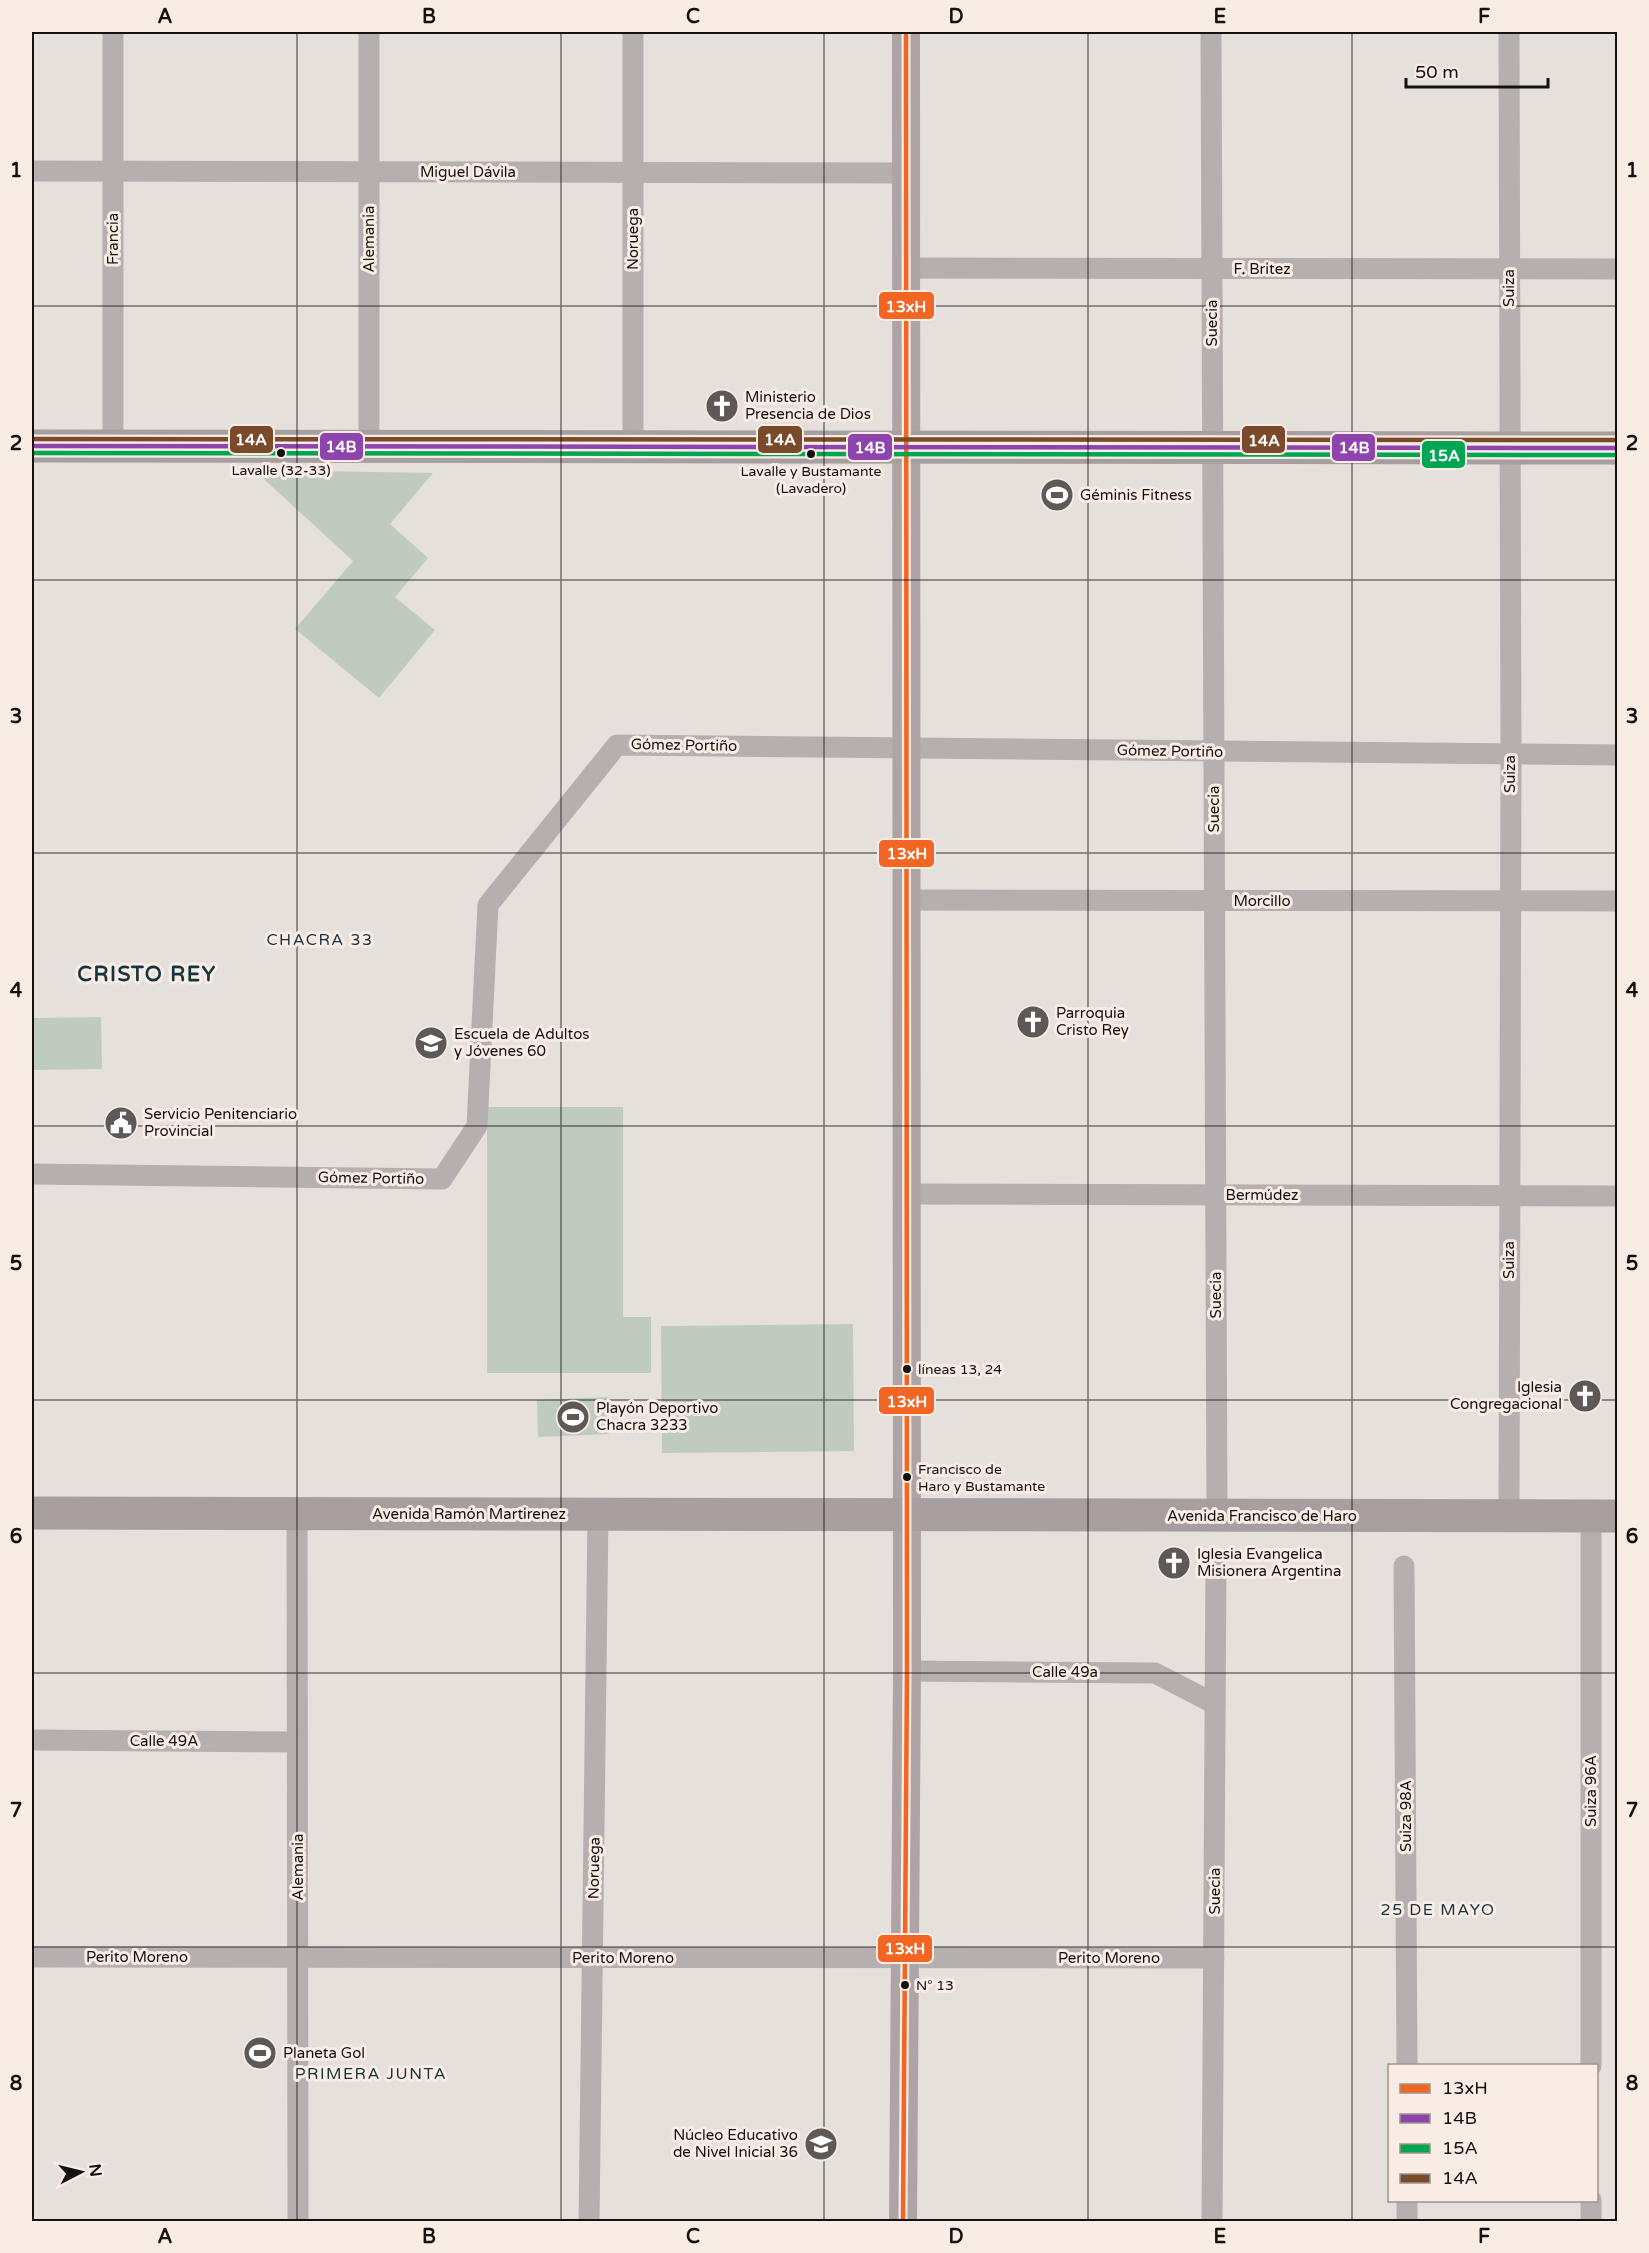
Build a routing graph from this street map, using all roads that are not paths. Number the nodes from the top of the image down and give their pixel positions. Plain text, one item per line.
1 (113, 32) edge
2 (369, 32) edge
3 (633, 32) edge
4 (906, 32) edge
5 (1211, 32) edge
6 (1509, 32) edge
7 (32, 171) edge
8 (113, 171) junction
9 (369, 172) junction
10 (633, 172) junction
11 (905, 173) junction
12 (906, 268) junction
13 (1212, 269) junction
14 (1509, 269) junction
15 (1617, 269) edge
16 (32, 446) edge
17 (113, 446) junction
18 (369, 446) junction
19 (633, 447) junction
20 (906, 447) junction
21 (1213, 447) junction
22 (1509, 448) junction
23 (1617, 448) edge
24 (906, 747) junction
25 (1214, 751) junction
26 (1511, 755) junction
27 (1617, 755) edge
28 (906, 900) junction
29 (1215, 901) junction
30 (1509, 901) junction
31 (1617, 901) edge
32 (32, 1174) edge
33 (906, 1194) junction
34 (1216, 1195) junction
35 (1509, 1195) junction
36 (1617, 1196) edge
37 (32, 1513) edge
38 (297, 1513) junction
39 (598, 1514) junction
40 (906, 1515) junction
41 (1217, 1515) junction
42 (1509, 1516) junction
43 (1604, 1516) edge
44 (1216, 1561) dead end
45 (1404, 1566) dead end
46 (907, 1671) junction
47 (1215, 1704) junction
48 (32, 1740) edge
49 (297, 1742) junction
50 (32, 1957) edge
51 (298, 1957) junction
52 (593, 1958) junction
53 (905, 1958) junction
54 (1214, 1958) junction
55 (1407, 2064) edge
56 (1591, 2064) edge
57 (1407, 2202) edge
58 (1591, 2202) edge
59 (298, 2222) edge
60 (589, 2222) edge
61 (903, 2222) edge
62 (1212, 2222) edge
63 (1407, 2222) edge
64 (1591, 2222) edge

1 - 8 street, Francia
2 - 9 street, Alemania
3 - 10 street, Noruega
4 - 11 main road
5 - 13 street, Suecia
6 - 14 street, Suiza
7 - 8 street, Miguel Dávila
8 - 9 street, Miguel Dávila
8 - 17 street, Francia
9 - 10 street, Miguel Dávila
9 - 18 street, Alemania
10 - 11 street, Miguel Dávila
10 - 19 street, Noruega
11 - 12 main road
12 - 13 street, F. Britez
12 - 20 main road
13 - 14 street, F. Britez
13 - 21 street, Suecia
14 - 15 street, F. Britez
14 - 22 street, Suiza
16 - 17 main road
17 - 18 main road
18 - 19 main road
19 - 20 main road
20 - 21 main road
20 - 24 main road
21 - 22 main road
21 - 25 street, Suecia
22 - 23 main road
22 - 26 street, Suiza
24 - 25 street, Gómez Portiño
24 - 28 main road
24 - 32 street, Gómez Portiño
25 - 26 street, Gómez Portiño
25 - 29 street, Suecia
26 - 27 street, Gómez Portiño
26 - 30 street, Suiza
28 - 29 street, Morcillo
28 - 33 main road
29 - 30 street, Morcillo
29 - 34 street, Suecia
30 - 31 street, Morcillo
30 - 35 street, Suiza
33 - 34 street, Bermúdez
33 - 40 main road
34 - 35 street, Bermúdez
34 - 41 street, Suecia
35 - 36 street, Bermúdez
35 - 42 street, Suiza
37 - 38 main road, Avenida Ramón Martirenez
38 - 39 main road, Avenida Ramón Martirenez
38 - 49 street, Alemania
39 - 40 main road, Avenida Ramón Martirenez
39 - 52 street, Noruega
40 - 41 main road, Avenida Francisco de Haro
40 - 46 main road
41 - 42 main road, Avenida Francisco de Haro
42 - 43 main road, Avenida Francisco de Haro
43 - 56 street, Suiza 96A
44 - 47 street, Suecia
45 - 55 street, Suiza 98A
46 - 47 street, Calle 49a
46 - 53 main road
47 - 54 street, Suecia
48 - 49 street, Calle 49A
49 - 51 street, Alemania
50 - 51 street, Perito Moreno
51 - 52 street, Perito Moreno
51 - 59 street, Alemania
52 - 53 street, Perito Moreno
52 - 60 street, Noruega
53 - 54 street, Perito Moreno
53 - 61 main road
54 - 62 street, Suecia
57 - 63 street
58 - 64 street

